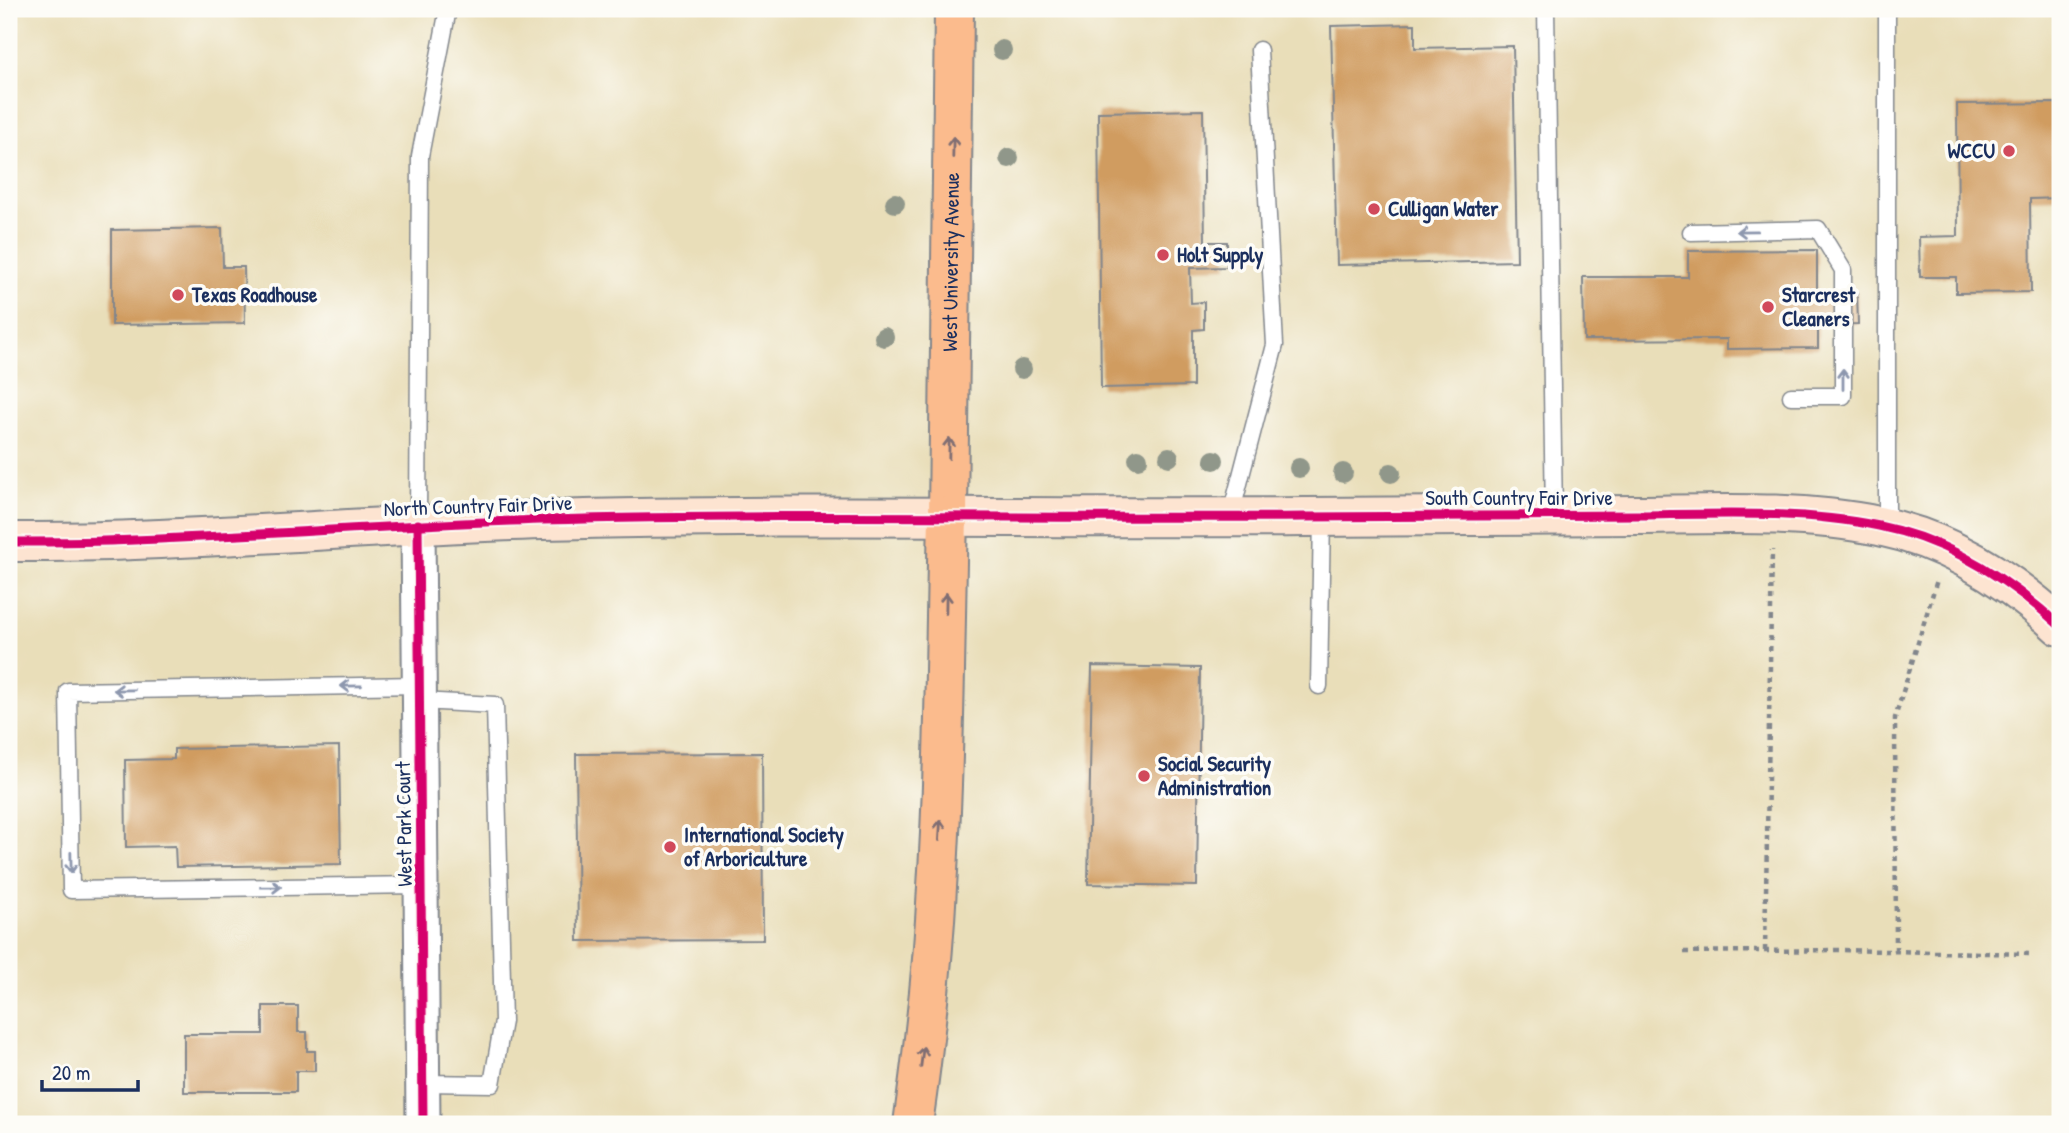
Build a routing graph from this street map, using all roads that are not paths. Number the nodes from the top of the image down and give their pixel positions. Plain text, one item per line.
1 (448, 9) edge
2 (954, 9) edge
3 (1546, 9) edge
4 (1887, 9) edge
5 (1259, 50) dead end
6 (1690, 232) dead end
7 (1791, 396) dead end
8 (1554, 515) junction
9 (948, 516) junction
10 (1322, 517) junction
11 (1230, 518) junction
12 (418, 524) junction
13 (1887, 528) junction
14 (9, 542) edge
15 (2060, 626) edge
16 (1318, 686) dead end
17 (420, 693) junction
18 (422, 885) junction
19 (424, 1083) junction
20 (423, 1124) edge
21 (913, 1124) edge

1 - 12 lane
9 -> 2 main road, West University Avenue
3 - 8 lane
4 - 13 lane
5 - 11 lane
7 -> 6 lane
8 - 10 street, South Country Fair Drive
8 - 13 street, South Country Fair Drive
9 - 11 street, South Country Fair Drive
9 - 12 street, North Country Fair Drive
21 -> 9 main road, West University Avenue
10 - 11 street, South Country Fair Drive
10 - 16 lane
12 - 14 street, North Country Fair Drive
12 - 17 street, West Park Court
13 - 15 street, South Country Fair Drive
17 - 18 street, West Park Court
17 -> 18 lane
17 - 19 lane
18 - 19 street, West Park Court
19 - 20 street, West Park Court

